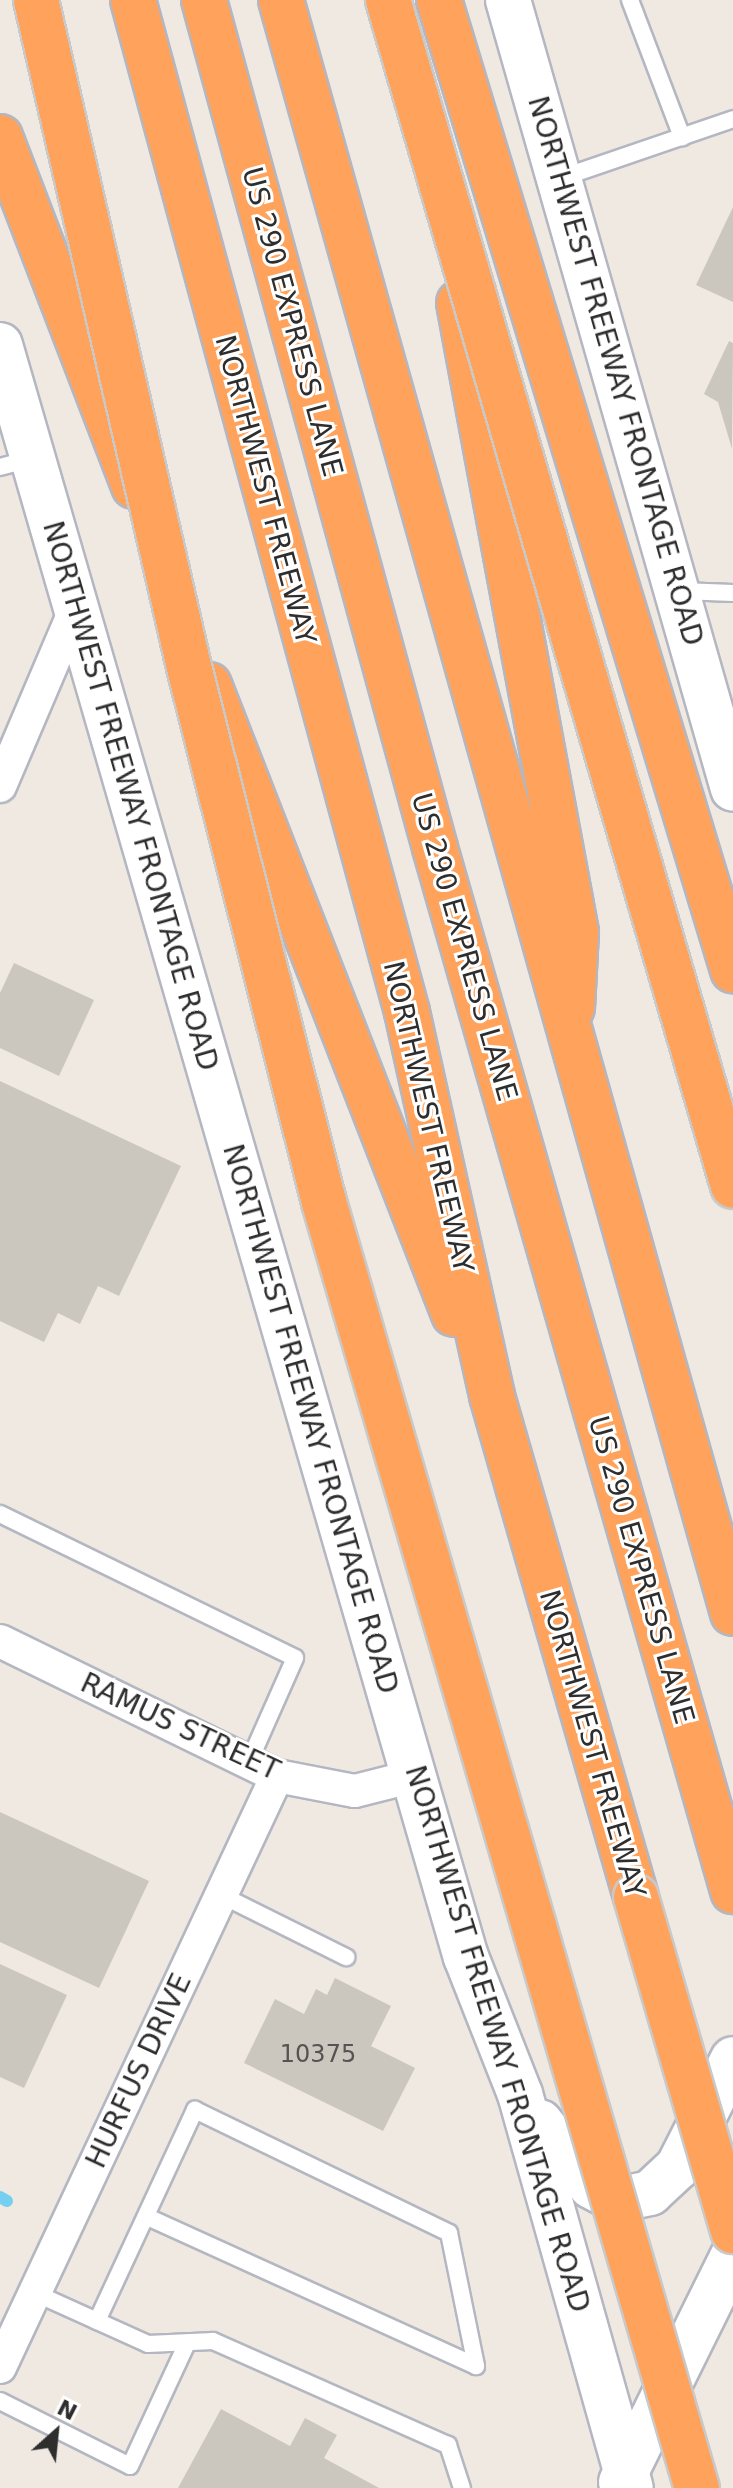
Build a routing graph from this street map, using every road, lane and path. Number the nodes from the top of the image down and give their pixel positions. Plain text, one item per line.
1 (36, 0) edge
2 (133, 0) edge
3 (204, 0) edge
4 (281, 0) edge
5 (388, 0) edge
6 (403, 0) edge
7 (439, 0) edge
8 (508, 0) edge
9 (630, 0) edge
10 (733, 119) edge
11 (0, 137) edge
12 (682, 137) junction
13 (560, 178) junction
14 (0, 345) edge
15 (17, 462) edge
16 (680, 591) junction
17 (733, 593) edge
18 (75, 610) junction
19 (731, 773) edge
20 (0, 786) edge
21 (733, 970) edge
22 (570, 1046) junction
23 (733, 1186) edge
24 (492, 1396) junction
25 (0, 1514) edge
26 (733, 1613) edge
27 (0, 1641) edge
28 (263, 1769) junction
29 (414, 1776) junction
30 (733, 1891) edge
31 (221, 1895) junction
32 (346, 1957) dead end
33 (733, 2059) edge
34 (520, 2094) junction
35 (146, 2216) junction
36 (733, 2231) edge
37 (733, 2255) edge
38 (35, 2293) junction
39 (97, 2321) junction
40 (187, 2343) junction
41 (0, 2367) edge
42 (0, 2401) edge
43 (625, 2482) edge
44 (462, 2488) edge
45 (697, 2488) edge

1 - 45 highway, bridge
2 - 24 highway, NORTHWEST FREEWAY
3 - 30 highway, US 290 EXPRESS LANE
4 - 22 highway
5 - 23 highway, bridge
6 - 22 highway
7 - 21 highway
8 - 13 main road, NORTHWEST FREEWAY FRONTAGE ROAD
9 - 12 lane
10 - 12 lane
11 - 24 highway
12 - 13 lane
13 - 16 main road, NORTHWEST FREEWAY FRONTAGE ROAD
14 - 15 main road, NORTHWEST FREEWAY FRONTAGE ROAD
15 - 18 main road, NORTHWEST FREEWAY FRONTAGE ROAD
16 - 17 lane
16 - 19 main road, NORTHWEST FREEWAY FRONTAGE ROAD
18 - 20 street
18 - 29 main road, NORTHWEST FREEWAY FRONTAGE ROAD
22 - 26 highway
24 - 36 highway, NORTHWEST FREEWAY, bridge
25 - 28 lane
27 - 28 street, RAMUS STREET
28 - 29 street, RAMUS STREET
28 - 31 street, HURFUS DRIVE
29 - 34 main road, NORTHWEST FREEWAY FRONTAGE ROAD
31 - 32 lane
31 - 38 street, HURFUS DRIVE
33 - 34 main road
34 - 43 main road, NORTHWEST FREEWAY FRONTAGE ROAD
35 - 35 lane
35 - 39 lane
37 - 43 main road
38 - 39 lane
38 - 41 street, HURFUS DRIVE
39 - 40 lane
40 - 42 lane
40 - 44 lane

